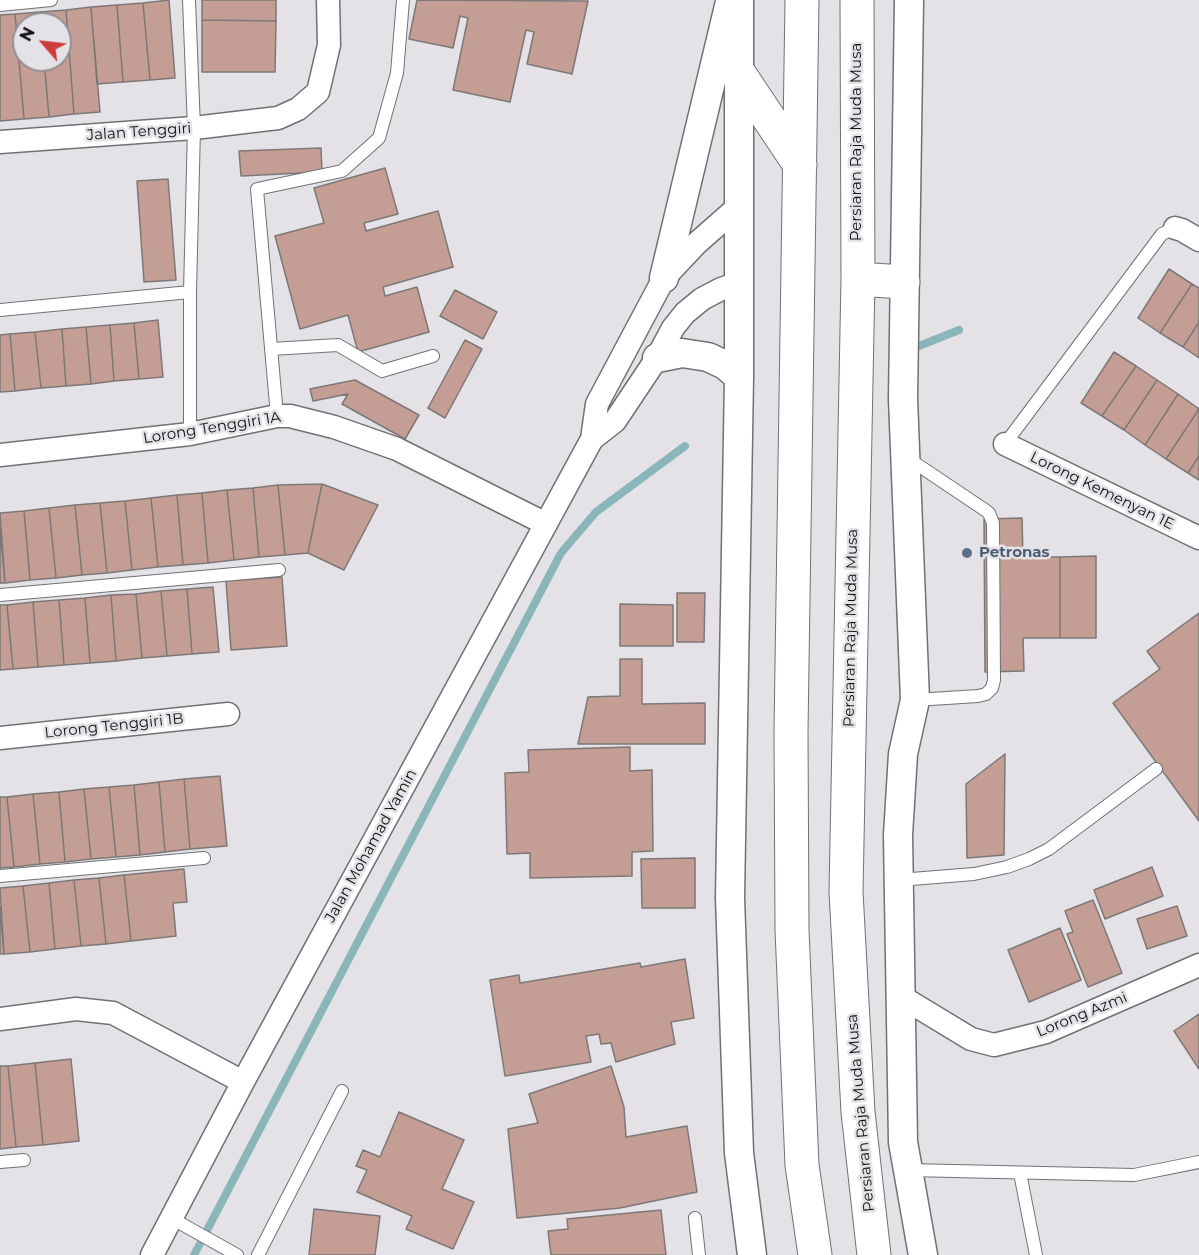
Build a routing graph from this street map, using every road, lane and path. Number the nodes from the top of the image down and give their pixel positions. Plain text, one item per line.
1 (51, 0) edge
2 (189, 0) edge
3 (328, 0) edge
4 (403, 0) edge
5 (730, 0) edge
6 (740, 0) edge
7 (802, 0) edge
8 (857, 0) edge
9 (909, 0) edge
10 (0, 5) edge
11 (740, 75) junction
12 (194, 128) junction
13 (0, 142) edge
14 (800, 165) junction
15 (739, 206) junction
16 (1175, 228) joint
17 (1199, 240) edge
18 (664, 278) junction
19 (858, 279) junction
20 (903, 282) junction
21 (739, 283) junction
22 (190, 292) junction
23 (0, 310) edge
24 (271, 349) junction
25 (433, 356) dead end
26 (657, 358) junction
27 (739, 377) junction
28 (277, 416) junction
29 (190, 434) junction
30 (592, 439) junction
31 (1005, 444) joint
32 (0, 455) edge
33 (905, 456) junction
34 (546, 524) junction
35 (1199, 538) edge
36 (279, 570) dead end
37 (0, 595) edge
38 (915, 700) junction
39 (228, 714) dead end
40 (0, 738) edge
41 (1156, 769) dead end
42 (204, 858) dead end
43 (0, 876) edge
44 (899, 880) junction
45 (1199, 965) edge
46 (900, 996) junction
47 (0, 1019) edge
48 (243, 1082) junction
49 (342, 1091) dead end
50 (24, 1160) dead end
51 (0, 1162) edge
52 (1199, 1162) edge
53 (908, 1170) junction
54 (1020, 1173) junction
55 (171, 1218) junction
56 (695, 1218) dead end
57 (152, 1255) edge
58 (237, 1255) edge
59 (258, 1255) edge
60 (699, 1255) edge
61 (752, 1255) edge
62 (815, 1255) edge
63 (874, 1255) edge
64 (922, 1255) edge
65 (1036, 1255) edge

1 - 10 lane
2 - 12 lane
3 - 12 street, Jalan Tenggiri
4 - 24 lane
5 - 18 street
6 - 11 street
7 - 14 main road
8 - 19 main road, Persiaran Raja Muda Musa
9 - 20 street
11 - 14 main road
11 - 15 street
12 - 13 street, Jalan Tenggiri
12 - 22 lane
14 - 62 main road
15 - 18 street, Jalan Mohamad Yamin
15 - 21 street
16 - 17 street
16 - 31 lane
18 - 30 street, Jalan Mohamad Yamin
19 - 20 main road
19 - 63 main road, Persiaran Raja Muda Musa
20 - 33 street
21 - 26 street, Jalan Mohamad Yamin
21 - 27 street
22 - 23 lane
22 - 29 lane
24 - 25 lane
24 - 28 lane
26 - 27 street
26 - 30 street, Jalan Mohamad Yamin
27 - 61 street
28 - 29 street, Lorong Tenggiri 1A
28 - 34 street, Lorong Tenggiri 1A
29 - 32 street, Lorong Tenggiri 1A
30 - 34 street, Jalan Mohamad Yamin
31 - 35 street, Lorong Kemenyan 1E
33 - 38 street
33 - 38 lane
34 - 48 street, Jalan Mohamad Yamin
36 - 37 lane
38 - 44 street
39 - 40 street, Lorong Tenggiri 1B
41 - 44 lane
42 - 43 lane
44 - 46 street
45 - 46 street, Lorong Azmi
46 - 53 street
47 - 48 street
48 - 55 street, Jalan Mohamad Yamin
49 - 59 lane
50 - 51 lane
52 - 54 lane
53 - 54 lane
53 - 64 street
54 - 65 lane
55 - 57 street, Jalan Mohamad Yamin
55 - 58 lane
56 - 60 lane

